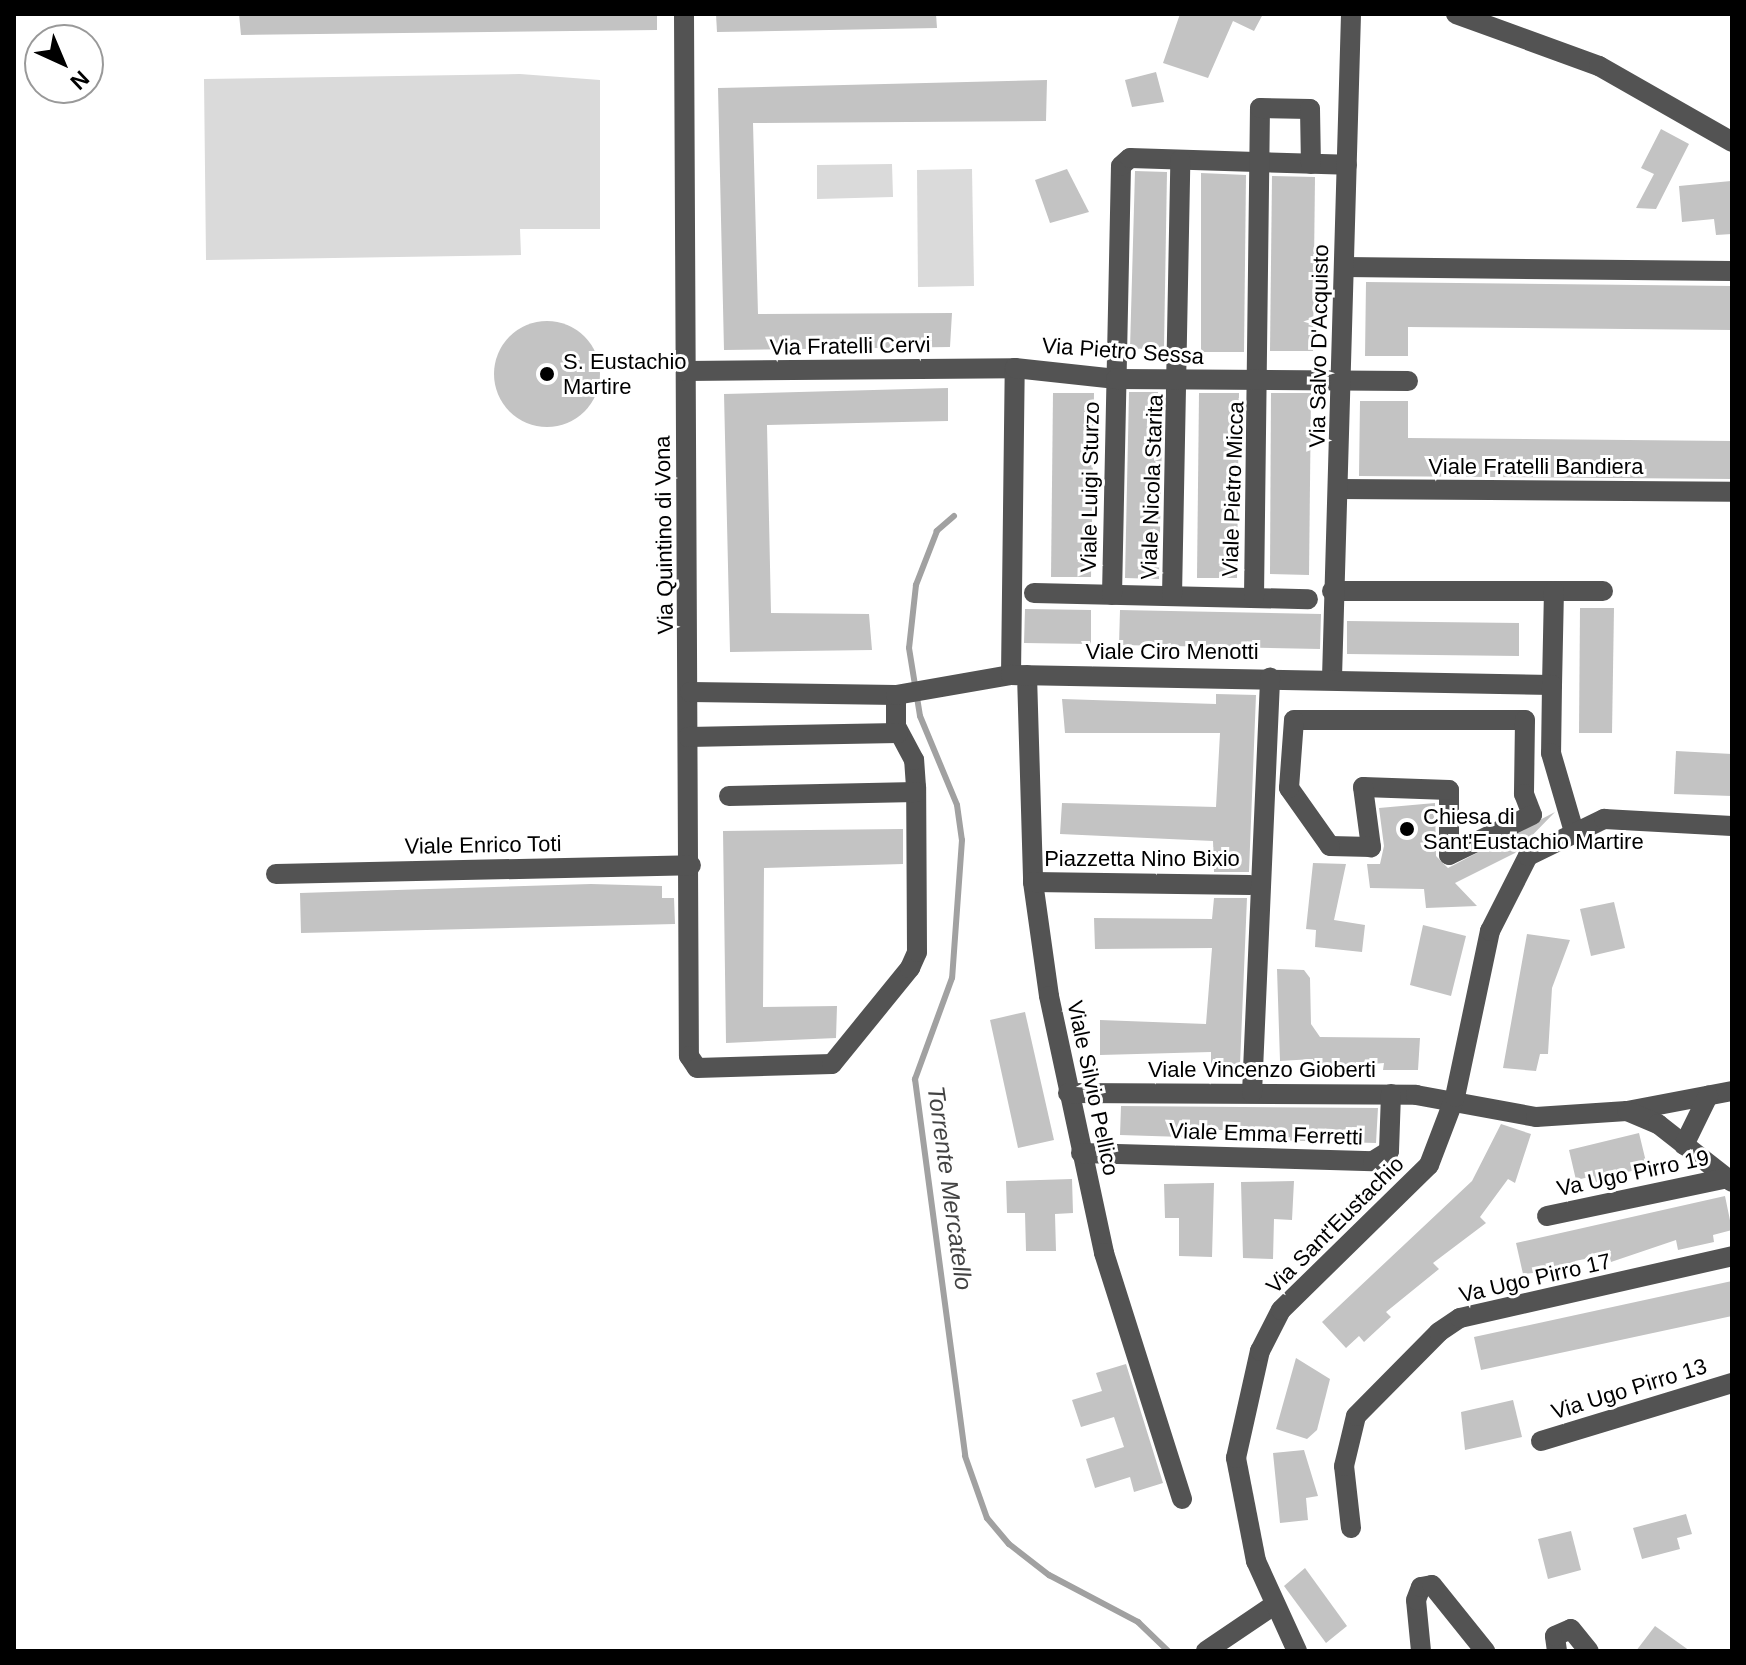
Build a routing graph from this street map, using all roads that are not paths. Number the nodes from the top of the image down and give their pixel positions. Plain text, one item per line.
1 (684, 14) edge
2 (1351, 14) edge
3 (1456, 14) edge
4 (1732, 142) edge
5 (1180, 160) junction
6 (1261, 162) junction
7 (1311, 164) junction
8 (1347, 165) junction
9 (1344, 267) junction
10 (1732, 271) edge
11 (1015, 368) junction
12 (686, 371) junction
13 (1116, 379) junction
14 (1179, 380) junction
15 (1408, 381) dead end
16 (1261, 382) junction
17 (1343, 382) junction
18 (1339, 489) junction
19 (1732, 492) edge
20 (1332, 591) junction
21 (1554, 591) junction
22 (1603, 591) dead end
23 (1034, 593) dead end
24 (1112, 595) junction
25 (1172, 596) junction
26 (1254, 597) junction
27 (1308, 599) dead end
28 (1019, 675) junction
29 (1270, 677) junction
30 (1332, 678) junction
31 (1552, 685) junction
32 (690, 692) junction
33 (896, 695) junction
34 (1525, 720) joint
35 (898, 733) junction
36 (688, 737) junction
37 (916, 792) junction
38 (729, 796) dead end
39 (1732, 826) edge
40 (1573, 828) junction
41 (691, 865) junction
42 (276, 874) dead end
43 (1033, 882) junction
44 (1255, 885) junction
45 (1732, 1091) edge
46 (1068, 1093) junction
47 (1252, 1093) junction
48 (1391, 1094) junction
49 (1708, 1096) junction
50 (1455, 1097) junction
51 (1627, 1111) junction
52 (1684, 1145) junction
53 (1081, 1153) junction
54 (1730, 1180) edge
55 (1547, 1216) dead end
56 (1732, 1256) edge
57 (1732, 1383) edge
58 (1541, 1441) dead end
59 (1182, 1499) dead end
60 (1351, 1528) dead end
61 (1271, 1607) junction
62 (1206, 1651) edge
63 (1297, 1651) edge
64 (1421, 1651) edge
65 (1485, 1651) edge
66 (1557, 1651) edge
67 (1589, 1651) edge

1 - 12 street, Via Quintino di Vona
2 - 8 street, Via Salvo D'Acquisto
3 - 4 street
5 - 6 street, Viale Luigi Sturzo
5 - 13 street, Viale Luigi Sturzo
5 - 14 street, Viale Nicola Starita
6 - 7 street, Viale Luigi Sturzo
6 - 7 street, Viale Pietro Micca
6 - 16 street, Viale Pietro Micca
7 - 8 street, Viale Luigi Sturzo
8 - 9 street, Via Salvo D'Acquisto
9 - 10 street
9 - 17 street, Via Salvo D'Acquisto
11 - 12 street, Via Fratelli Cervi
11 - 13 street, Via Pietro Sessa
11 - 28 street, Via Pietro Sessa
12 - 32 street, Via Quintino di Vona
13 - 14 street, Via Pietro Sessa
13 - 24 street, Viale Luigi Sturzo
14 - 16 street, Via Pietro Sessa
14 - 25 street, Viale Nicola Starita
15 - 17 street, Via Pietro Sessa
16 - 17 street, Via Pietro Sessa
16 - 26 street, Viale Pietro Micca
17 - 18 street, Via Salvo D'Acquisto
18 - 19 street, Viale Fratelli Bandiera
18 - 20 street, Via Salvo D'Acquisto
20 - 21 street
20 - 30 street, Via Salvo D'Acquisto
21 - 22 street
21 - 31 street
23 - 24 street
24 - 25 street
25 - 26 street
26 - 27 street
28 - 29 street, Viale Ciro Menotti
28 - 33 street, Viale Ciro Menotti
28 - 43 street, Viale Silvio Pellico
29 - 30 street, Viale Ciro Menotti
29 - 44 street
30 - 31 street, Viale Ciro Menotti
31 - 40 street
32 - 33 street, Viale Ciro Menotti
32 - 36 street, Via Quintino di Vona
33 - 35 street
34 - 34 street
35 - 36 street
35 - 37 street
36 - 41 street, Via Quintino di Vona
37 - 38 street
37 - 41 street, Via Quintino di Vona
39 - 40 street, Via Sant'Eustachio
40 - 50 street, Via Sant'Eustachio
41 - 42 street, Viale Enrico Toti
43 - 44 street, Piazzetta Nino Bixio
43 - 46 street, Viale Silvio Pellico
44 - 47 street
45 - 49 street, Viale Vincenzo Gioberti
46 - 47 street, Viale Vincenzo Gioberti
46 - 53 street, Viale Silvio Pellico
47 - 48 street, Viale Vincenzo Gioberti
48 - 50 street, Viale Vincenzo Gioberti
48 - 53 street, Viale Emma Ferretti
49 - 51 street, Viale Vincenzo Gioberti
49 - 52 street
50 - 51 street, Viale Vincenzo Gioberti
50 - 61 street, Via Sant'Eustachio
51 - 52 street
52 - 54 street
53 - 59 street, Viale Silvio Pellico
54 - 55 street, Va Ugo Pirro 19
56 - 60 street, Va Ugo Pirro 17
57 - 58 street, Via Ugo Pirro 13
61 - 62 street
61 - 63 street, Via Sant'Eustachio
64 - 65 street
66 - 67 street

